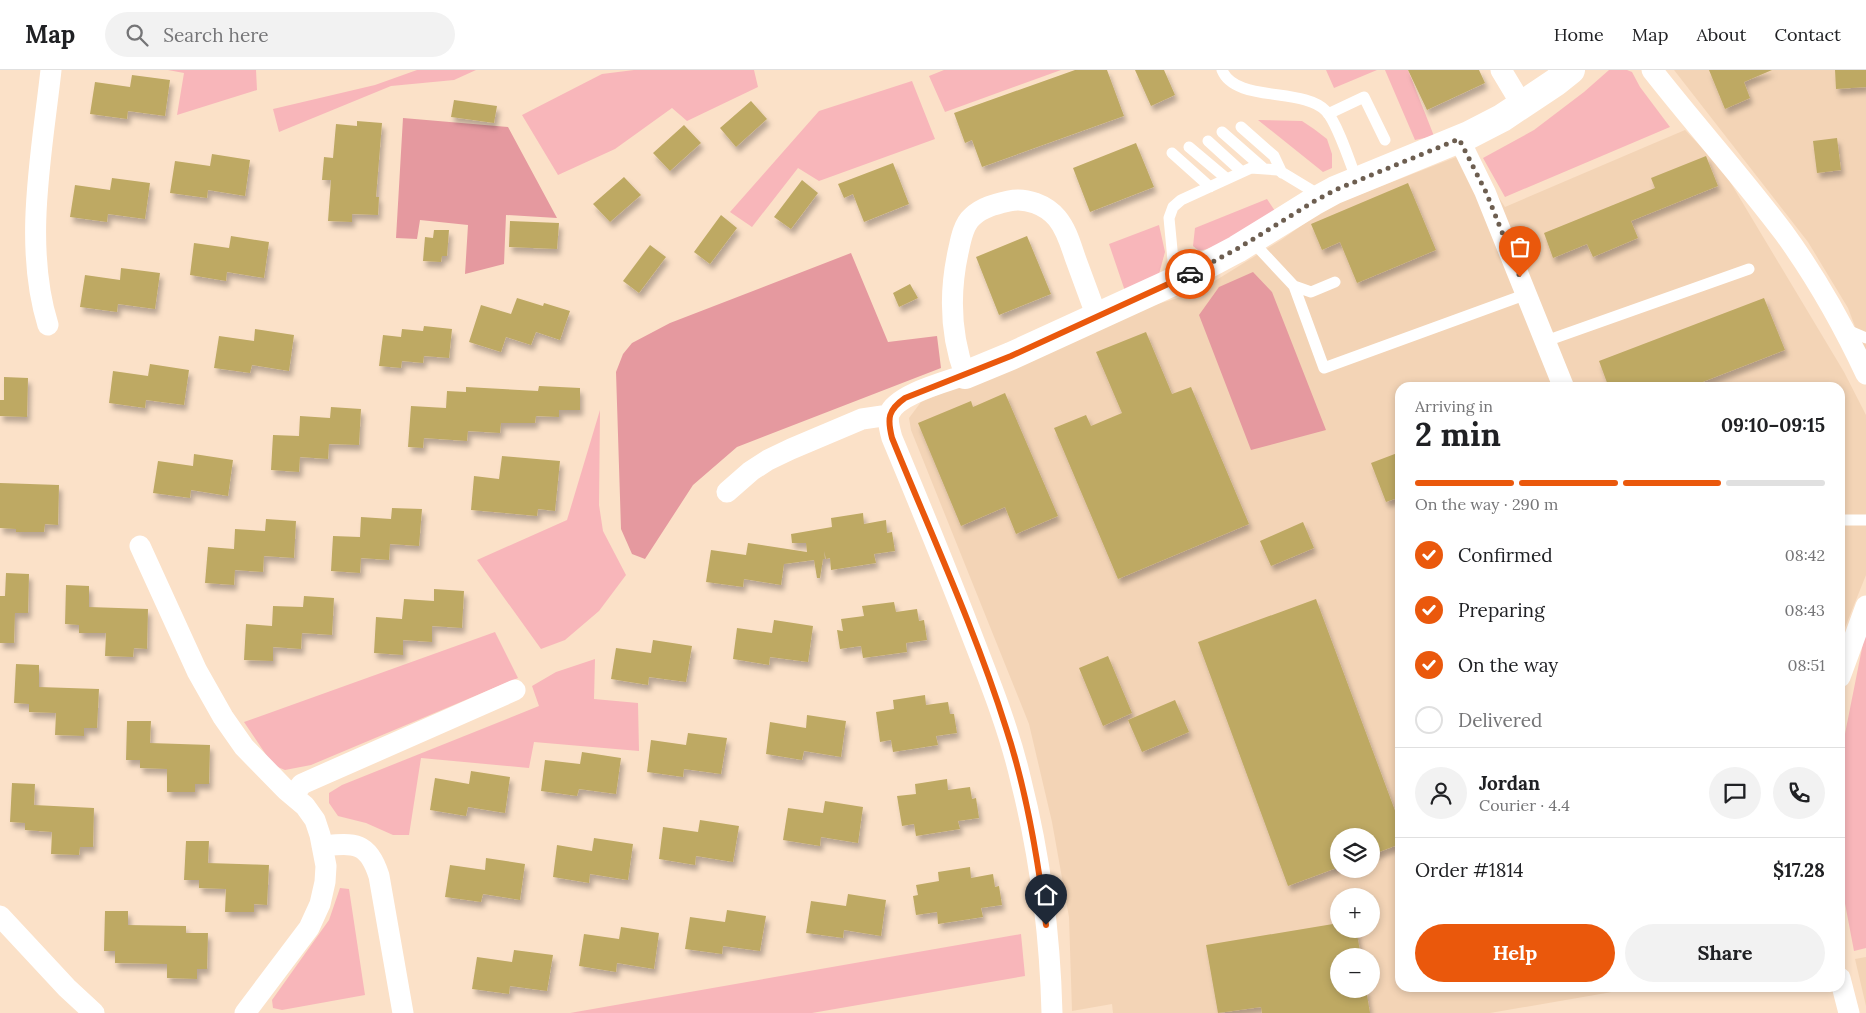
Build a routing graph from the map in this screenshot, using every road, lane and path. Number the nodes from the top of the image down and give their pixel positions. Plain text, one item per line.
1 (51, 70) edge
2 (1222, 70) edge
3 (1501, 70) edge
4 (1571, 70) edge
5 (1658, 72) edge
6 (1522, 105) junction
7 (1328, 114) junction
8 (1241, 127) dead end
9 (1222, 132) dead end
10 (1459, 139) junction
11 (1385, 140) dead end
12 (1208, 142) dead end
13 (1189, 147) dead end
14 (1172, 153) dead end
15 (1263, 168) junction
16 (1242, 172) junction
17 (1282, 173) junction
18 (1227, 179) junction
19 (1357, 181) junction
20 (1210, 187) junction
21 (1322, 197) junction
22 (1251, 240) junction
23 (1749, 269) dead end
24 (1175, 281) junction
25 (1335, 282) dead end
26 (1294, 286) junction
27 (1527, 294) junction
28 (1097, 317) junction
29 (48, 326) dead end
30 (1844, 329) junction
31 (1866, 338) edge
32 (1546, 341) junction
33 (1866, 374) edge
34 (965, 375) junction
35 (1562, 382) edge
36 (889, 415) junction
37 (727, 492) dead end
38 (1845, 520) edge
39 (1866, 520) edge
40 (140, 546) dead end
41 (1866, 606) edge
42 (1845, 663) edge
43 (515, 690) dead end
44 (293, 795) junction
45 (322, 846) junction
46 (0, 916) edge
47 (1844, 992) edge
48 (94, 1013) edge
49 (245, 1013) edge
50 (403, 1013) edge
51 (1052, 1013) edge
52 (1849, 1013) edge

1 - 29 street
2 - 7 lane
3 - 6 street
4 - 6 street
5 - 30 street
6 - 10 street
7 - 11 lane
7 - 19 lane
8 - 17 lane
9 - 15 lane
10 - 19 street
10 - 27 street
12 - 16 lane
13 - 18 lane
14 - 20 lane
15 - 16 lane
15 - 17 lane
16 - 18 lane
17 - 21 lane
18 - 20 lane
19 - 21 street
20 - 24 lane
21 - 22 street
22 - 24 street
22 - 26 lane
23 - 32 lane
24 - 28 street
25 - 26 lane
26 - 27 lane
27 - 32 street
28 - 34 street
28 - 34 street
30 - 31 lane
30 - 33 street
32 - 35 street
34 - 36 street
36 - 37 street
36 - 51 street
38 - 39 lane
40 - 44 street
41 - 42 street
43 - 44 street
44 - 45 street
45 - 49 street
45 - 50 street
46 - 48 street
47 - 52 street

